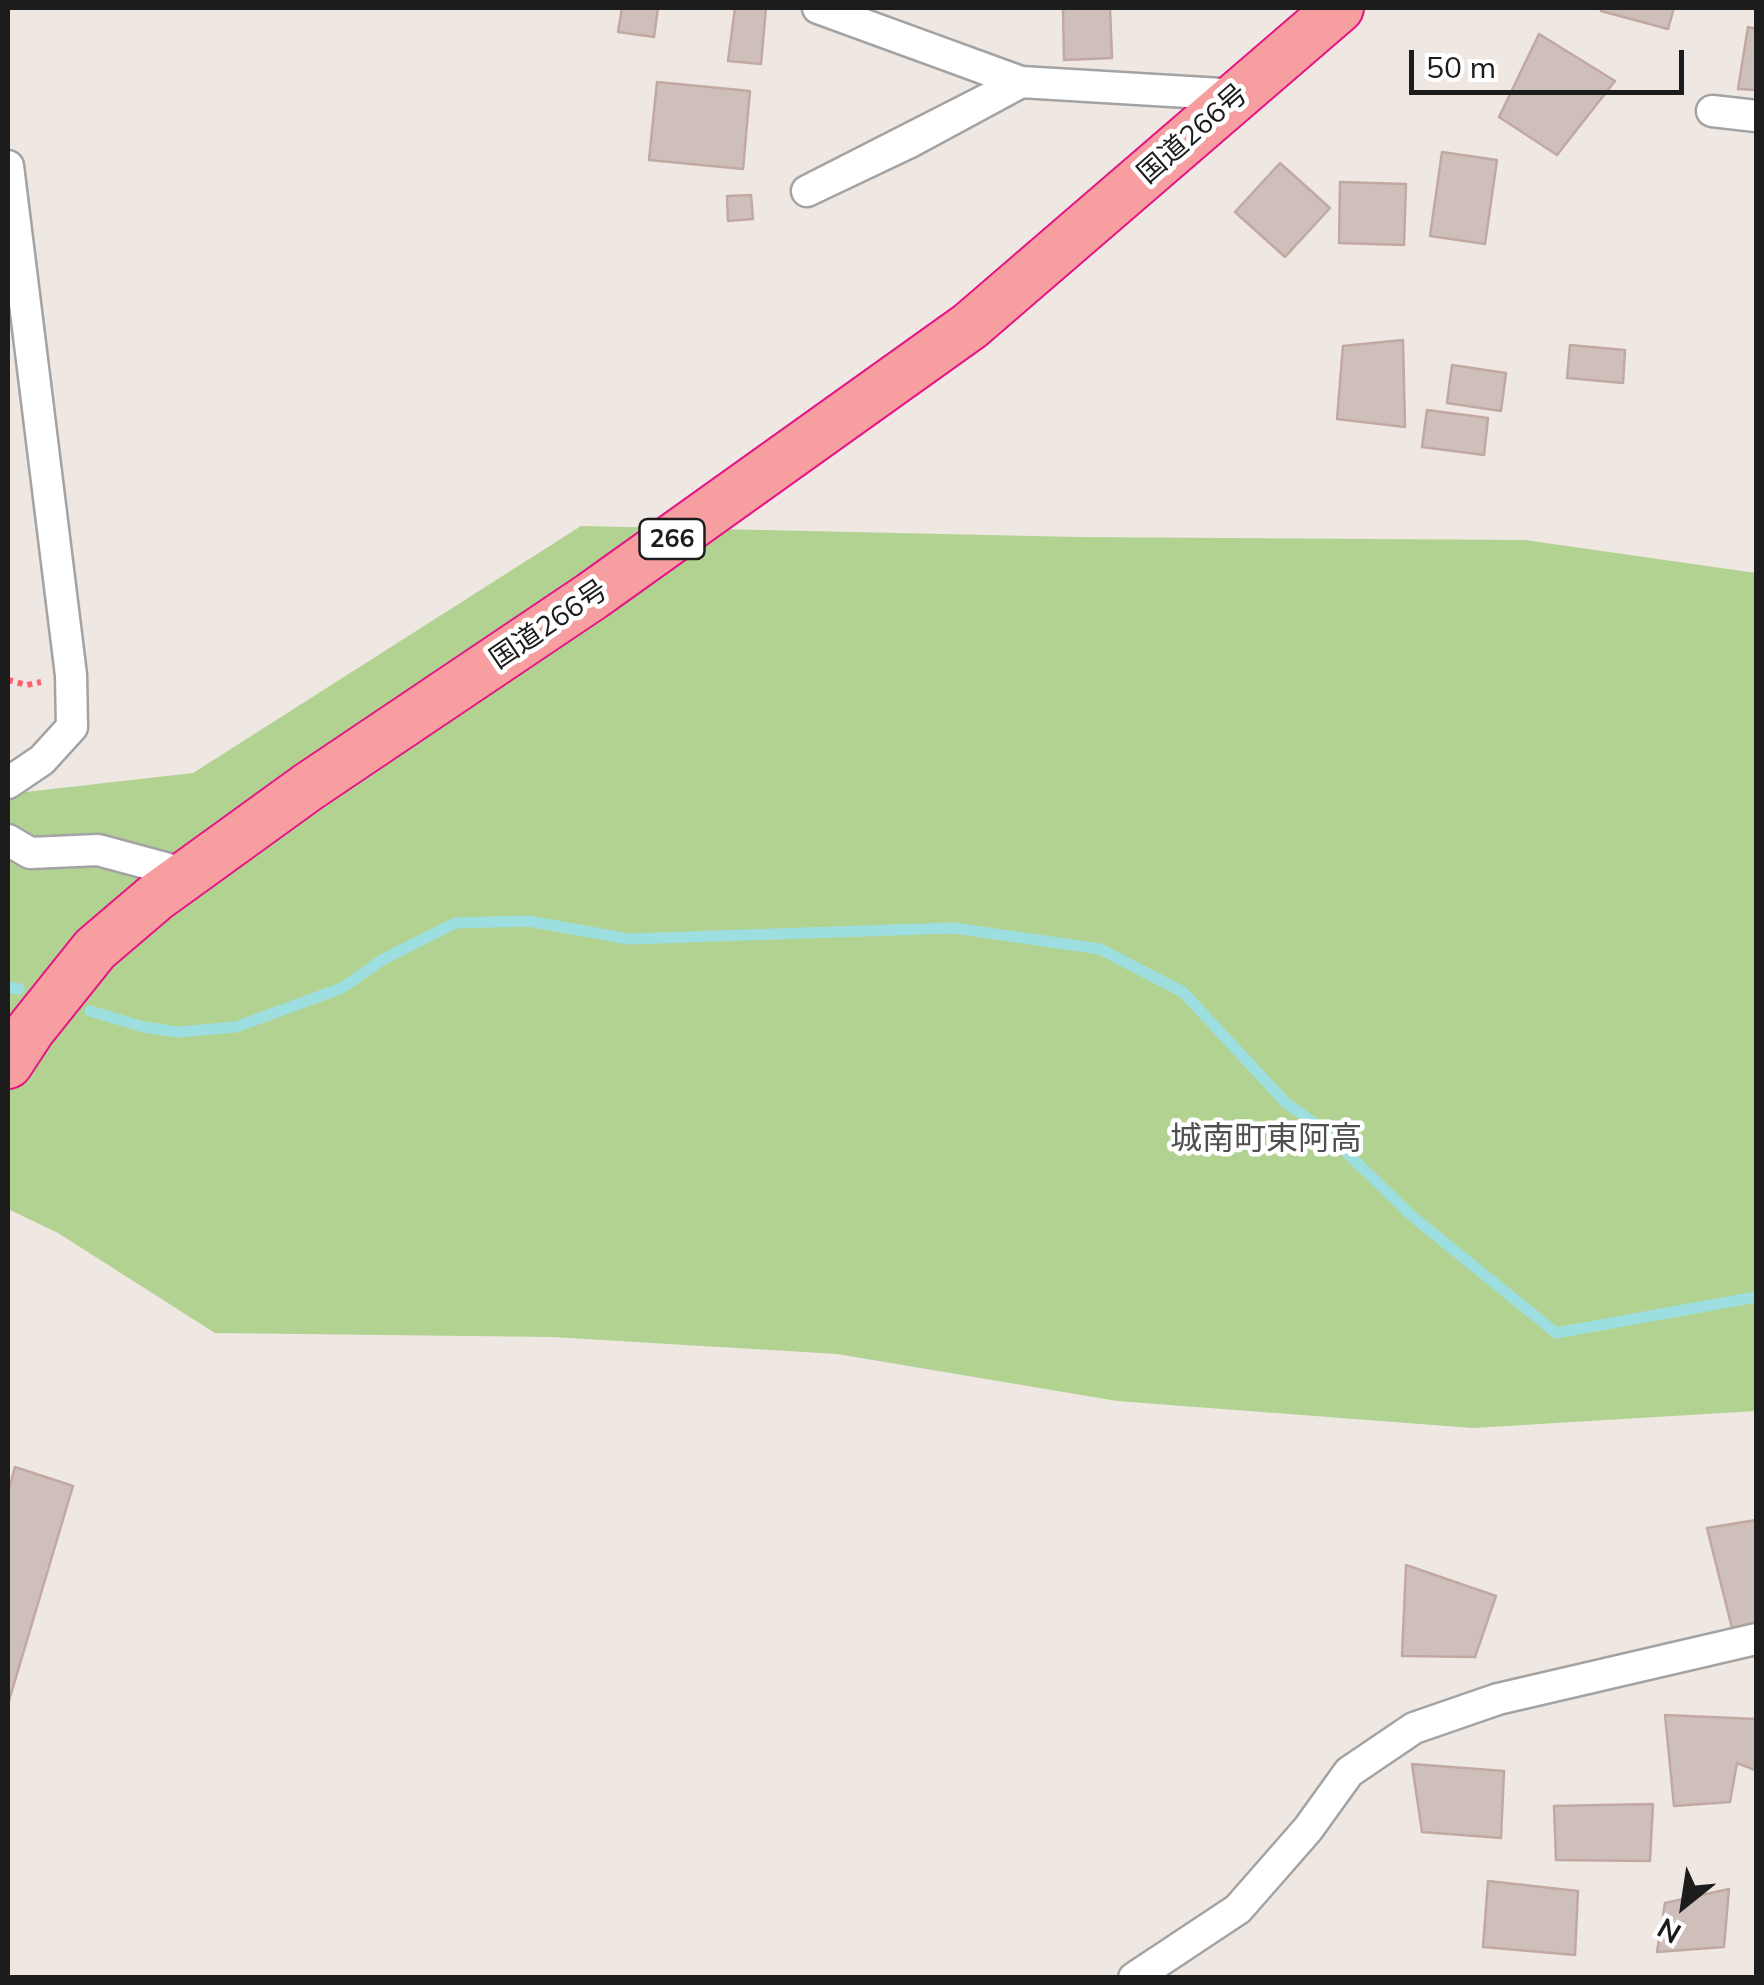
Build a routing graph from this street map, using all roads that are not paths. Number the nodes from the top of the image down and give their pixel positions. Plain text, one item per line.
1 (818, 8) edge
2 (1339, 8) edge
3 (1021, 82) junction
4 (1238, 95) junction
5 (1712, 112) dead end
6 (1756, 116) edge
7 (8, 166) edge
8 (8, 783) edge
9 (8, 840) edge
10 (187, 874) junction
11 (8, 1064) edge
12 (1756, 1639) edge
13 (1134, 1978) edge

1 - 3 street
2 - 4 highway, 国道266号 / 266
3 - 3 street
3 - 4 street
4 - 10 highway, 国道266号 / 266
5 - 6 street
7 - 8 street
9 - 10 street
10 - 11 highway, 国道266号 / 266
12 - 13 street

